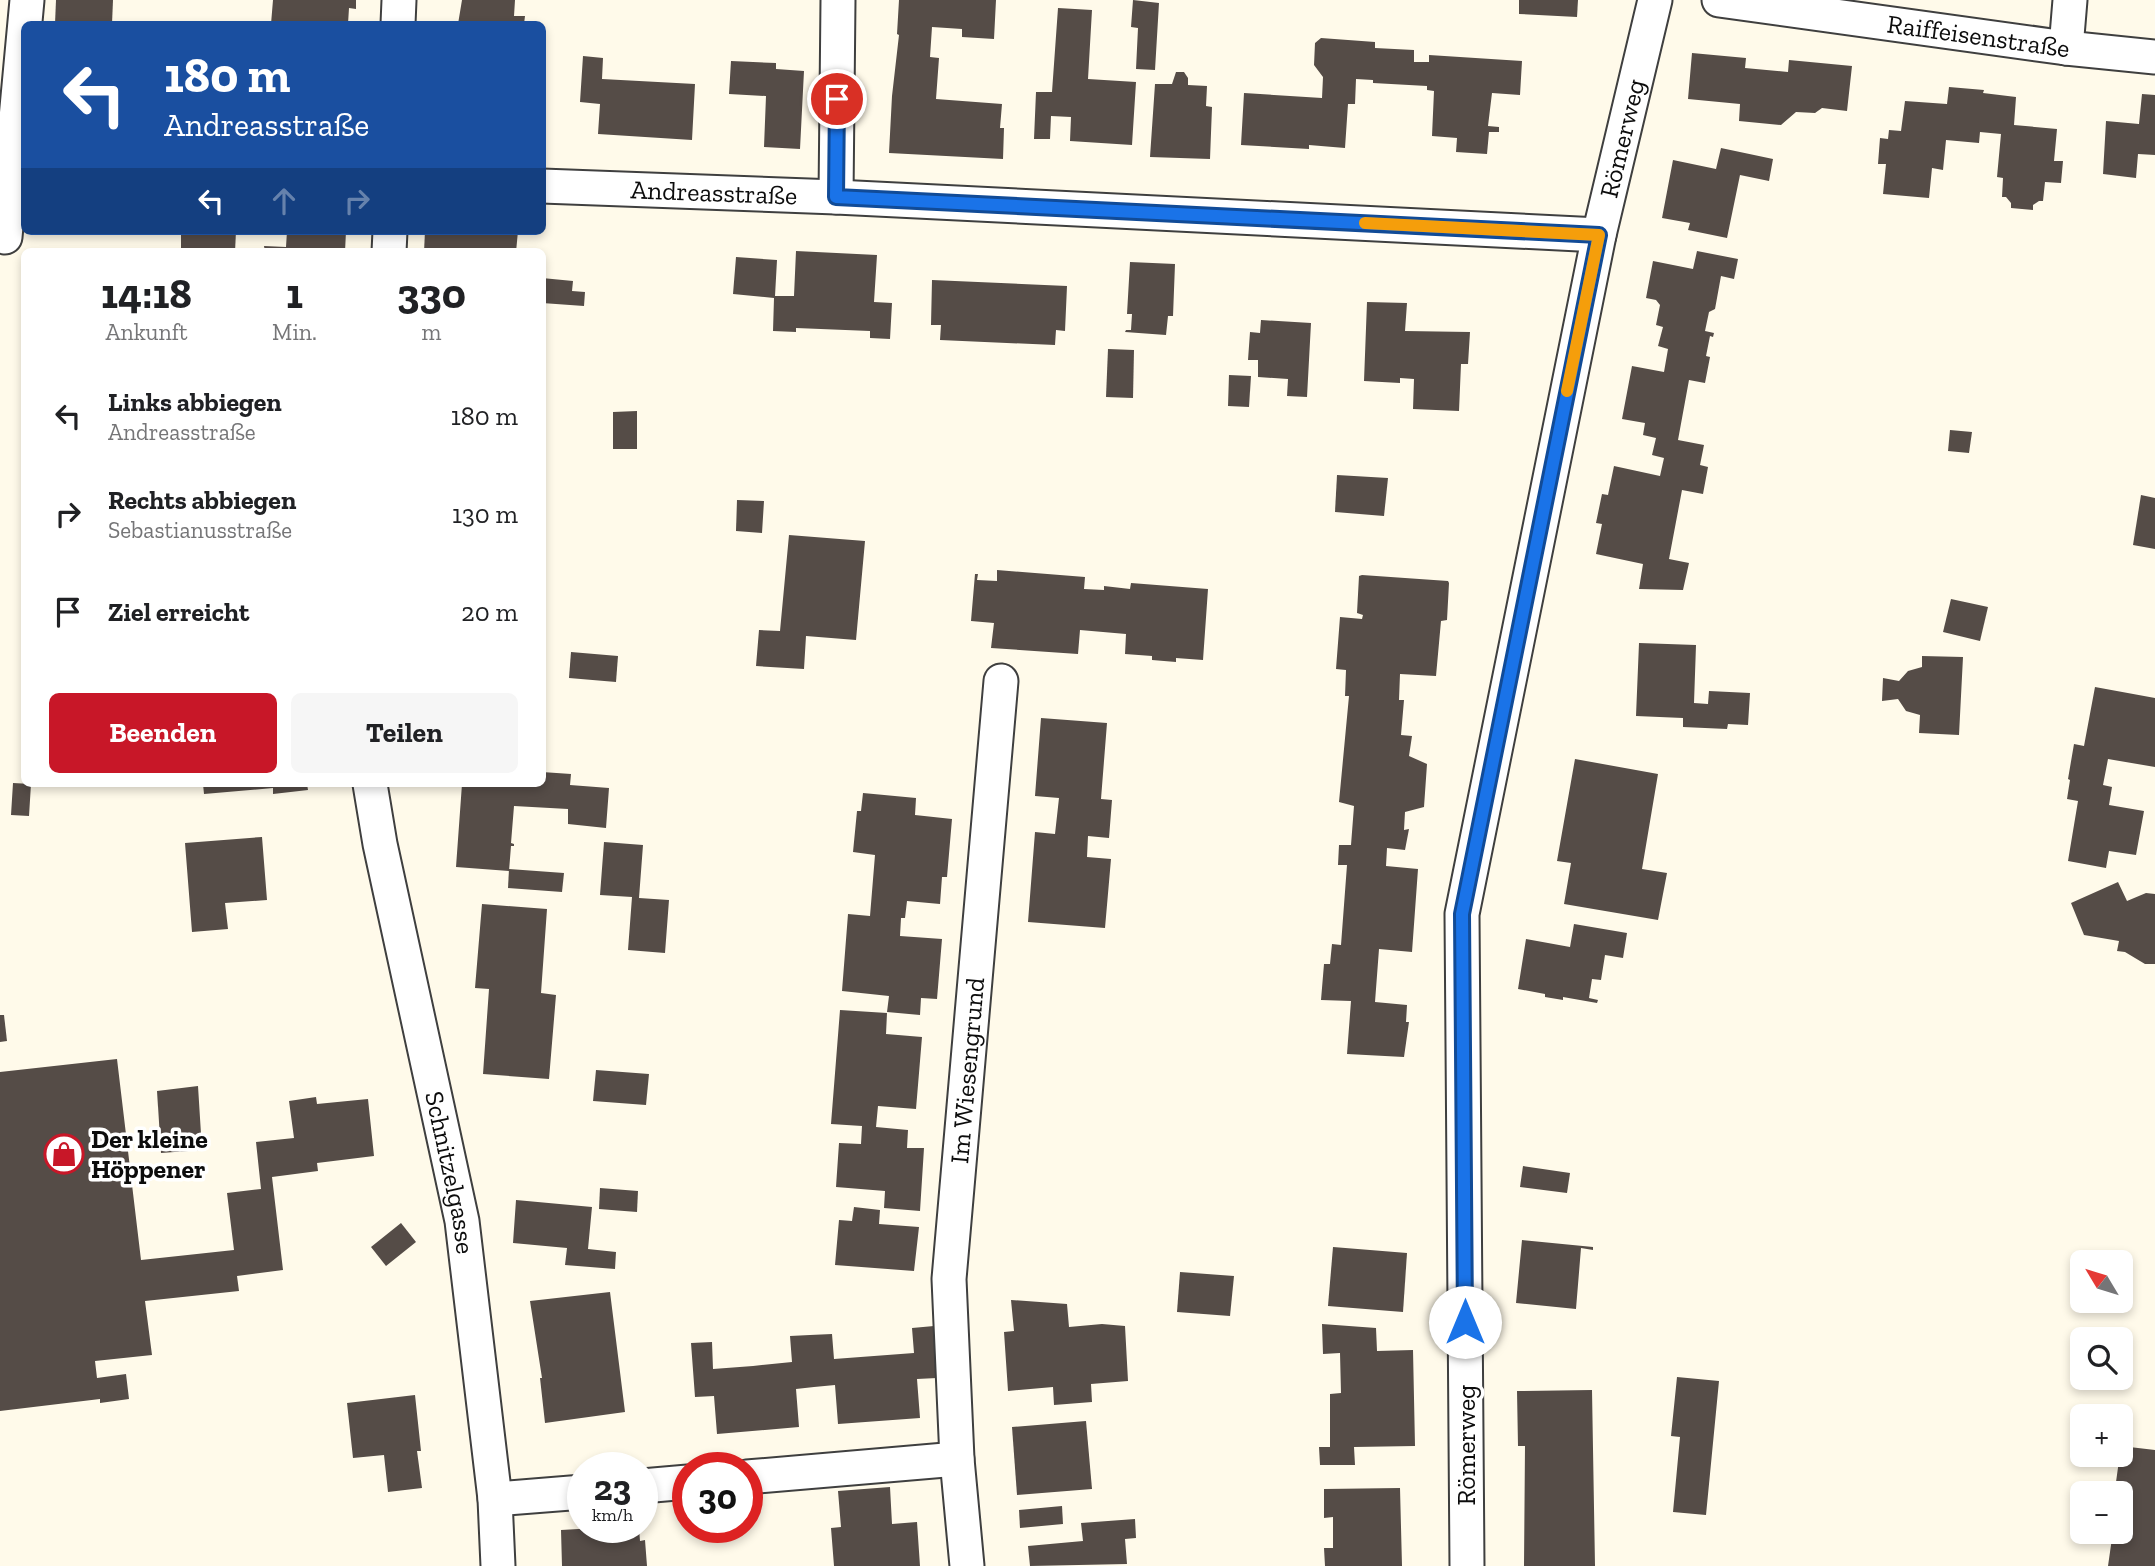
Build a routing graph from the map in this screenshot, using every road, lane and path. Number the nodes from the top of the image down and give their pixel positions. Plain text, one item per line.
1 (27, 0) edge
2 (399, 0) edge
3 (838, 0) edge
4 (1655, 0) edge
5 (1719, 0) edge
6 (2070, 0) edge
7 (25, 21) edge
8 (398, 21) edge
9 (2066, 48) junction
10 (2155, 57) edge
11 (21, 83) edge
12 (546, 186) edge
13 (836, 197) junction
14 (10, 234) edge
15 (1599, 235) junction
16 (1001, 681) dead end
17 (370, 787) edge
18 (957, 1459) junction
19 (763, 1476) edge
20 (567, 1493) edge
21 (495, 1499) junction
22 (498, 1566) edge
23 (967, 1566) edge
24 (1466, 1566) edge

1 - 7 street
2 - 8 street
3 - 13 street
4 - 15 street, Römerweg
5 - 9 street, Raiffeisenstraße
6 - 9 street
9 - 10 street, Raiffeisenstraße
11 - 14 street
12 - 13 street, Andreasstraße
13 - 15 street, Andreasstraße
15 - 24 street, Römerweg
16 - 18 street, Im Wiesengrund
17 - 21 street, Schnitzelgasse
18 - 19 street
18 - 23 street, Im Wiesengrund
20 - 21 street
21 - 22 street, Schnitzelgasse

